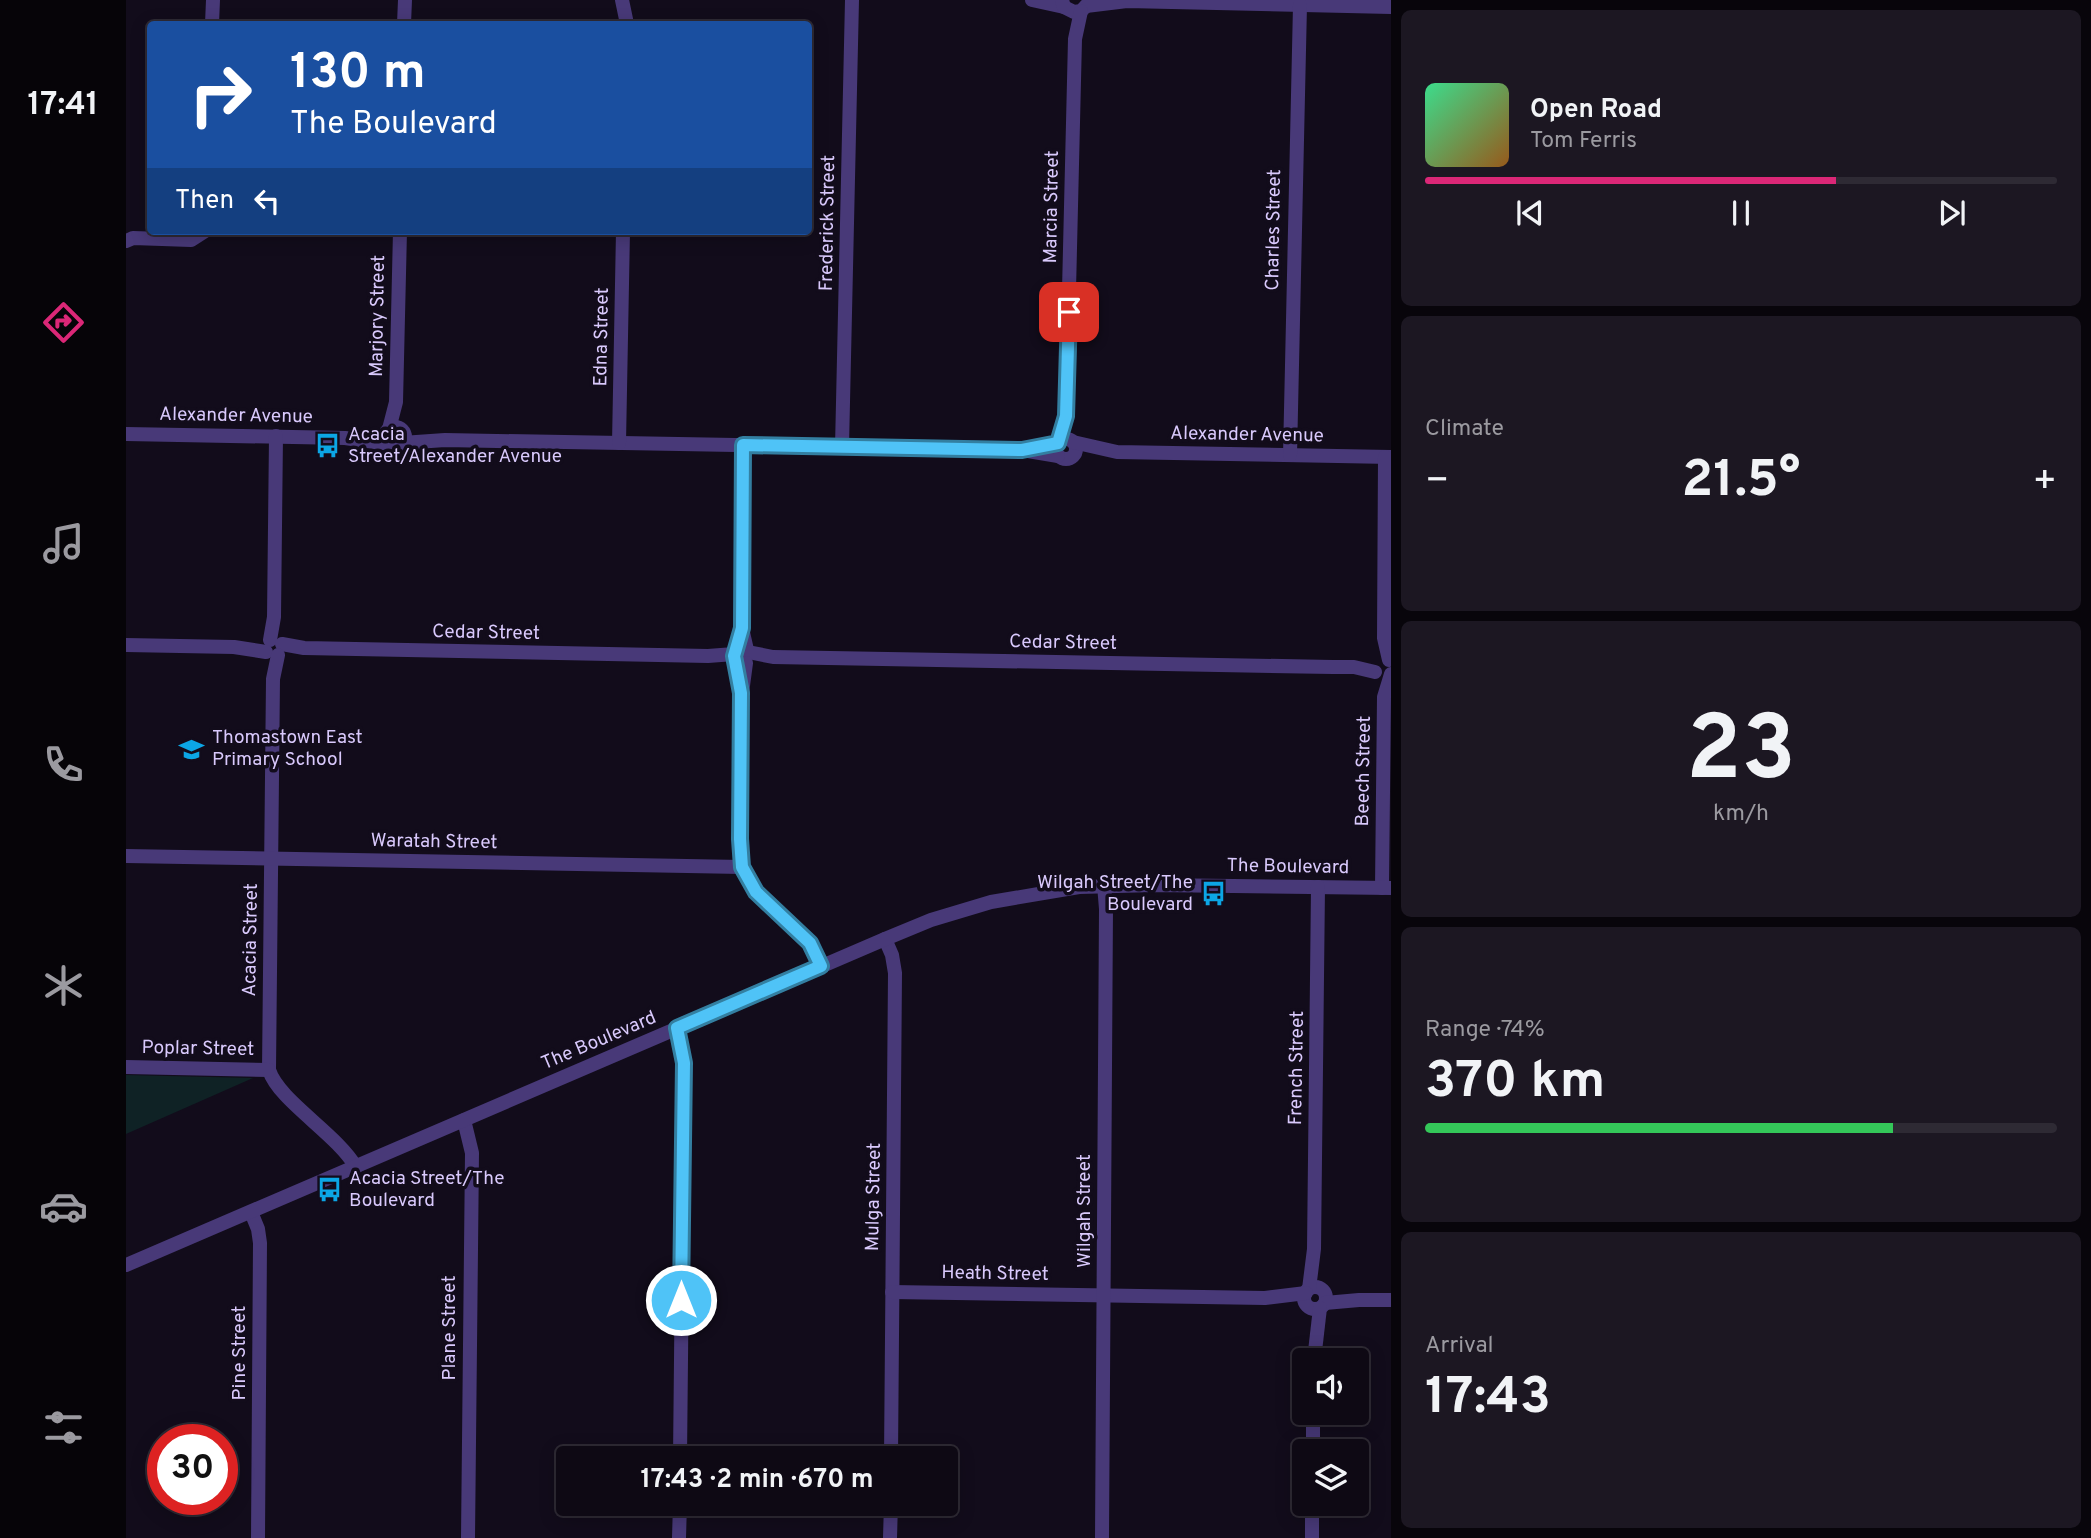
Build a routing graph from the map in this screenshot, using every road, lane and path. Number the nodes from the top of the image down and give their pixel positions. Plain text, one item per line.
1 (213, 0) edge
2 (405, 0) edge
3 (628, 0) edge
4 (852, 0) edge
5 (1032, 0) edge
6 (1126, 0) edge
7 (1300, 5) junction
8 (1075, 6) edge
9 (1391, 7) edge
10 (212, 21) edge
11 (404, 21) edge
12 (628, 21) edge
13 (199, 235) edge
14 (400, 235) edge
15 (623, 235) edge
16 (126, 241) edge
17 (126, 434) edge
18 (395, 434) junction
19 (275, 436) junction
20 (619, 443) junction
21 (743, 445) junction
22 (842, 446) junction
23 (1066, 446) junction
24 (1290, 455) junction
25 (1388, 457) edge
26 (126, 645) edge
27 (274, 648) junction
28 (742, 656) junction
29 (1384, 667) edge
30 (126, 856) edge
31 (272, 859) junction
32 (742, 867) junction
33 (1104, 885) junction
34 (1318, 887) junction
35 (1386, 888) edge
36 (885, 939) junction
37 (821, 966) junction
38 (677, 1028) junction
39 (126, 1067) edge
40 (269, 1070) junction
41 (464, 1120) junction
42 (356, 1167) junction
43 (251, 1212) junction
44 (126, 1265) edge
45 (892, 1292) junction
46 (1104, 1295) junction
47 (1315, 1298) junction
48 (1391, 1300) edge
49 (1314, 1348) edge
50 (680, 1446) edge
51 (891, 1446) edge
52 (680, 1516) edge
53 (891, 1516) edge
54 (1312, 1516) edge
55 (258, 1538) edge
56 (468, 1538) edge
57 (679, 1538) edge
58 (890, 1538) edge
59 (1102, 1538) edge
60 (1312, 1538) edge

1 - 10 street
2 - 11 street
3 - 12 street
4 - 22 street, Frederick Street
5 - 8 street
6 - 7 street
6 - 8 street
7 - 9 street
7 - 24 street, Charles Street
8 - 23 street, Marcia Street
13 - 16 street
14 - 18 street, Marjory Street
15 - 20 street, Edna Street
17 - 19 street, Alexander Avenue
18 - 19 street, Alexander Avenue
18 - 20 street, Alexander Avenue
19 - 27 street, Acacia Street
20 - 21 street, Alexander Avenue
21 - 22 street, Alexander Avenue
21 - 28 street
22 - 23 street, Alexander Avenue
23 - 24 street, Alexander Avenue
24 - 25 street, Alexander Avenue
25 - 29 street, Beech Street
26 - 27 street, Cedar Street
27 - 28 street, Cedar Street
27 - 31 street, Acacia Street
28 - 29 street, Cedar Street
28 - 32 street
29 - 35 street, Beech Street
30 - 31 street, Waratah Street
31 - 32 street, Waratah Street
31 - 40 street, Acacia Street
32 - 37 street
33 - 34 street, The Boulevard
33 - 36 street, The Boulevard
33 - 46 street, Wilgah Street
34 - 35 street, The Boulevard
34 - 47 street, French Street
36 - 37 street, The Boulevard
36 - 45 street, Mulga Street
37 - 38 street, The Boulevard
38 - 41 street, The Boulevard
38 - 50 street
39 - 40 street, Poplar Street
40 - 42 street
41 - 42 street, The Boulevard
41 - 56 street, Plane Street
42 - 43 street, The Boulevard
43 - 44 street, The Boulevard
43 - 55 street, Pine Street
45 - 46 street, Heath Street
45 - 51 street, Mulga Street
46 - 47 street, Heath Street
46 - 59 street, Wilgah Street
47 - 48 street, Heath Street
47 - 49 street, French Street
52 - 57 street
53 - 58 street
54 - 60 street

